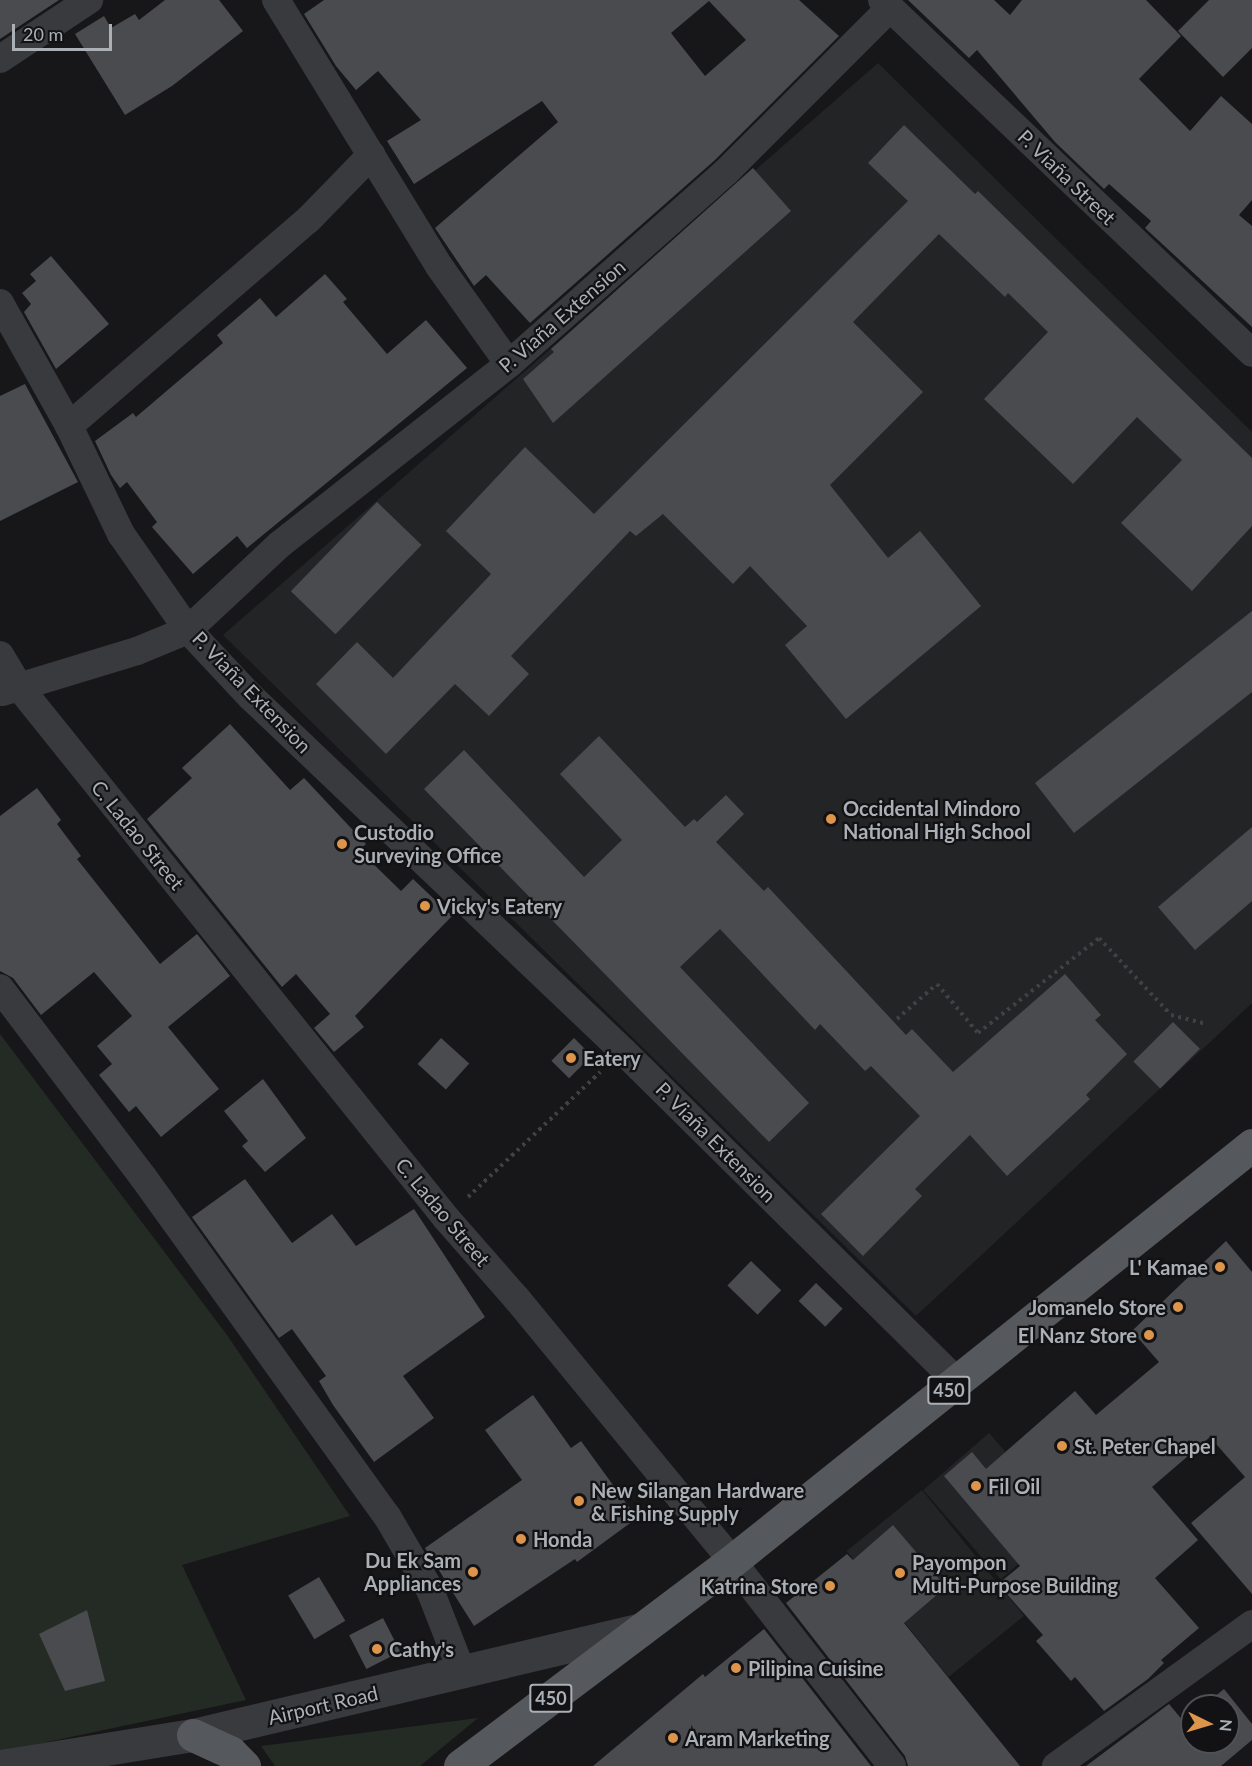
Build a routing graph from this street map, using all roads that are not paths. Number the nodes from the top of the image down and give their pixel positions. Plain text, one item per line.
1 (89, 0) edge
2 (276, 0) edge
3 (886, 4) edge
4 (0, 59) edge
5 (371, 155) junction
6 (0, 303) edge
7 (1252, 353) edge
8 (509, 364) junction
9 (69, 426) junction
10 (188, 630) junction
11 (0, 655) edge
12 (10, 690) edge
13 (0, 988) edge
14 (1252, 1145) edge
15 (959, 1383) junction
16 (732, 1562) junction
17 (1252, 1624) edge
18 (642, 1629) junction
19 (462, 1672) junction
20 (193, 1735) junction
21 (1, 1766) edge
22 (244, 1766) edge
23 (460, 1766) edge
24 (892, 1766) edge
25 (1056, 1766) edge

1 - 4 street
2 - 5 street
3 - 7 street, P. Viaña Street
3 - 8 street, P. Viaña Extension
5 - 8 street
5 - 9 street
6 - 9 street
8 - 10 street, P. Viaña Extension
9 - 10 street
10 - 12 street
10 - 15 street, P. Viaña Extension
11 - 12 street, C. Ladao Street
12 - 16 street, C. Ladao Street
13 - 19 street
14 - 15 main road, 450
15 - 16 main road, 450
16 - 18 main road, 450
16 - 24 street, C. Ladao Street
17 - 25 street
18 - 19 street, Airport Road
18 - 23 main road, 450
19 - 20 street, Airport Road
20 - 21 street, Airport Road
20 - 22 main road

